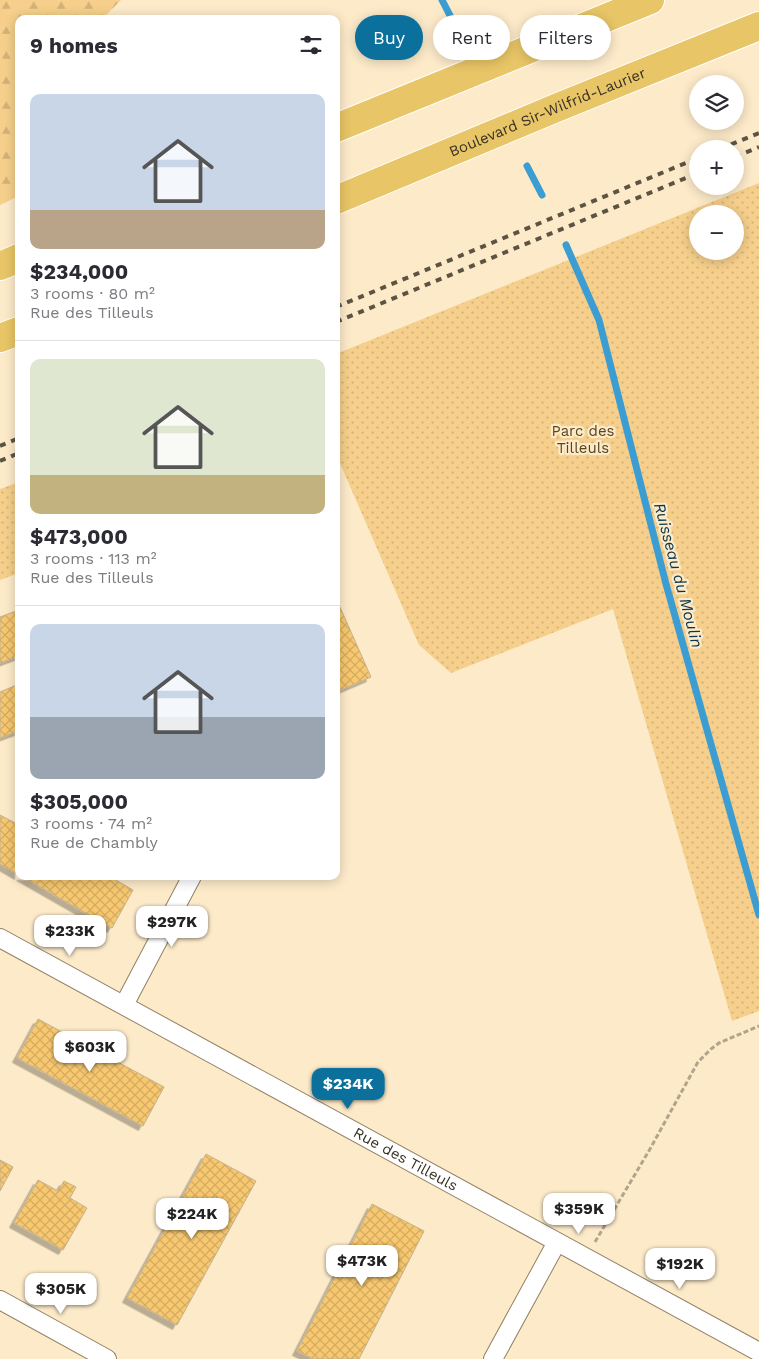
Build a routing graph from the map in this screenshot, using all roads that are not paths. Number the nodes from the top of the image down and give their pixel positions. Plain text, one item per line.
1 (650, 0) edge
2 (759, 26) edge
3 (340, 126) edge
4 (340, 198) edge
5 (15, 260) edge
6 (0, 266) edge
7 (15, 332) edge
8 (0, 338) edge
9 (190, 880) edge
10 (0, 938) edge
11 (124, 1005) junction
12 (557, 1242) junction
13 (0, 1300) edge
14 (759, 1352) edge
15 (107, 1359) edge
16 (493, 1359) edge

1 - 3 main road
2 - 4 main road, Boulevard Sir-Wilfrid-Laurier
5 - 6 main road
7 - 8 main road
9 - 11 street
10 - 11 street, Rue des Tilleuls
11 - 12 street, Rue des Tilleuls
12 - 14 street, Rue des Tilleuls
12 - 16 street
13 - 15 street

